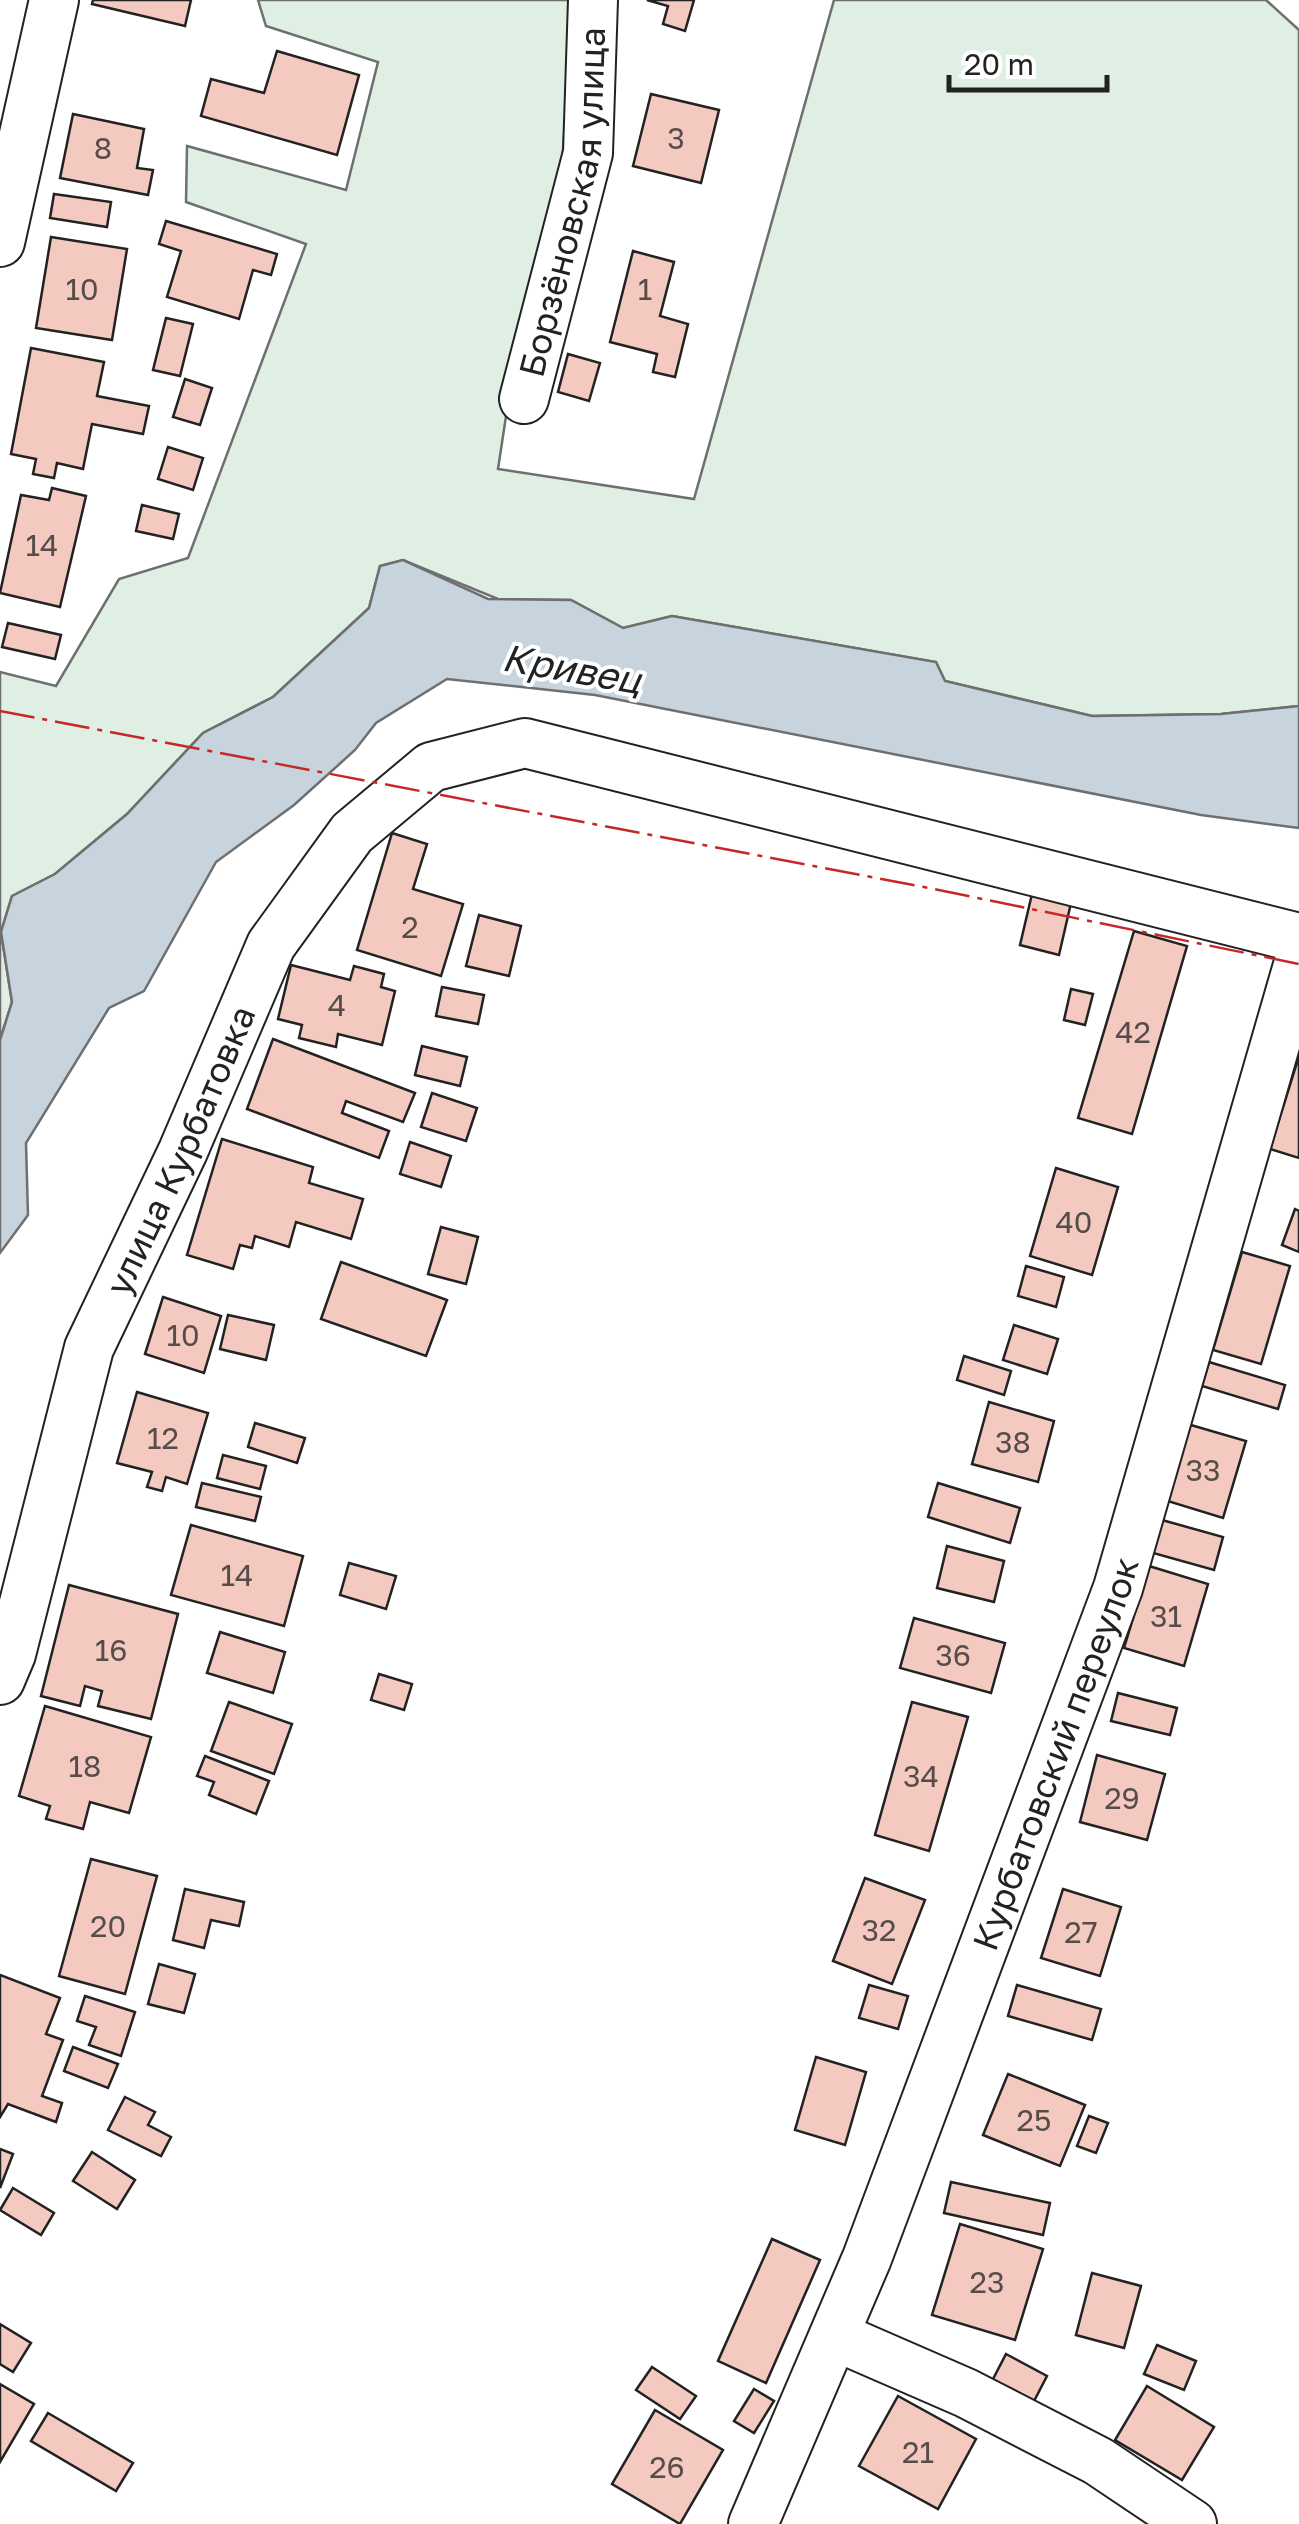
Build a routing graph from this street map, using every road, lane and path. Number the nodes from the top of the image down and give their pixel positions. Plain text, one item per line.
1 (54, 0) edge
2 (592, 0) edge
3 (0, 242) edge
4 (524, 399) dead end
5 (1299, 938) edge
6 (1299, 962) edge
7 (0, 1680) edge
8 (835, 2336) junction
9 (753, 2524) edge
10 (1192, 2524) edge

1 - 3 street
2 - 4 street, Борзёновская улица
5 - 7 street, улица Курбатовка
6 - 8 street, Курбатовский переулок
8 - 9 street, Курбатовский переулок
8 - 10 street

